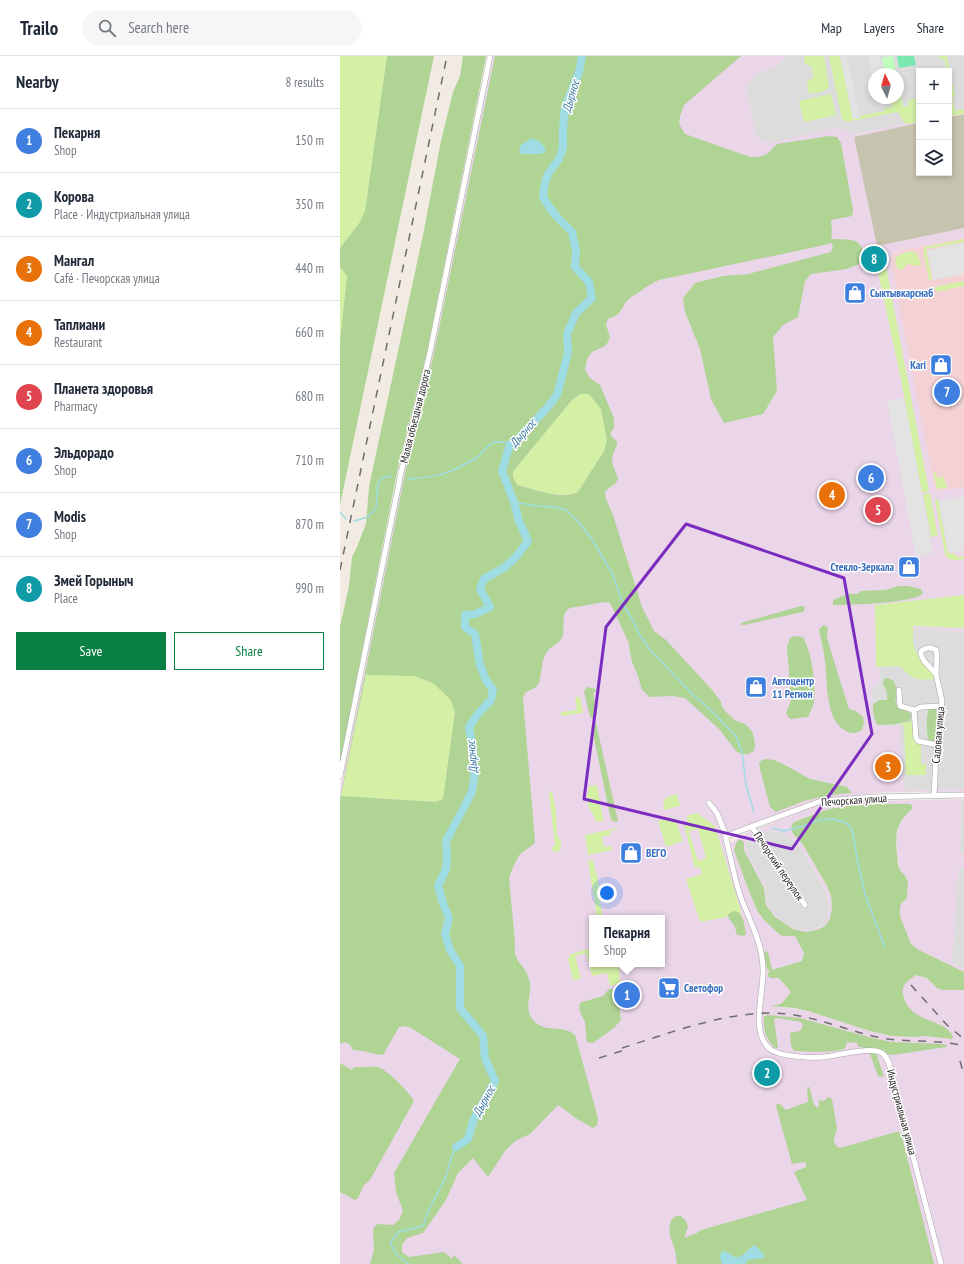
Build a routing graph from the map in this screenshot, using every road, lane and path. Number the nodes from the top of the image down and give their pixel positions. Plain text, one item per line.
1 (490, 56) edge
2 (936, 674) junction
3 (899, 690) dead end
4 (941, 706) junction
5 (914, 710) junction
6 (937, 745) junction
7 (340, 776) edge
8 (964, 795) edge
9 (934, 796) junction
10 (709, 803) dead end
11 (752, 827) junction
12 (726, 838) junction
13 (805, 905) dead end
14 (941, 1264) edge

1 - 7 street, Малая объездная дорога
2 - 2 street, Садовая улица
2 - 4 street, Садовая улица
3 - 5 street
4 - 5 street
4 - 6 street, Садовая улица
5 - 6 street
6 - 9 street, Садовая улица
8 - 9 street, Печорская улица
9 - 11 street, Печорская улица
10 - 12 street
11 - 12 street, Печорская улица
11 - 13 street, Печорский переулок
12 - 14 street, Индустриальная улица

